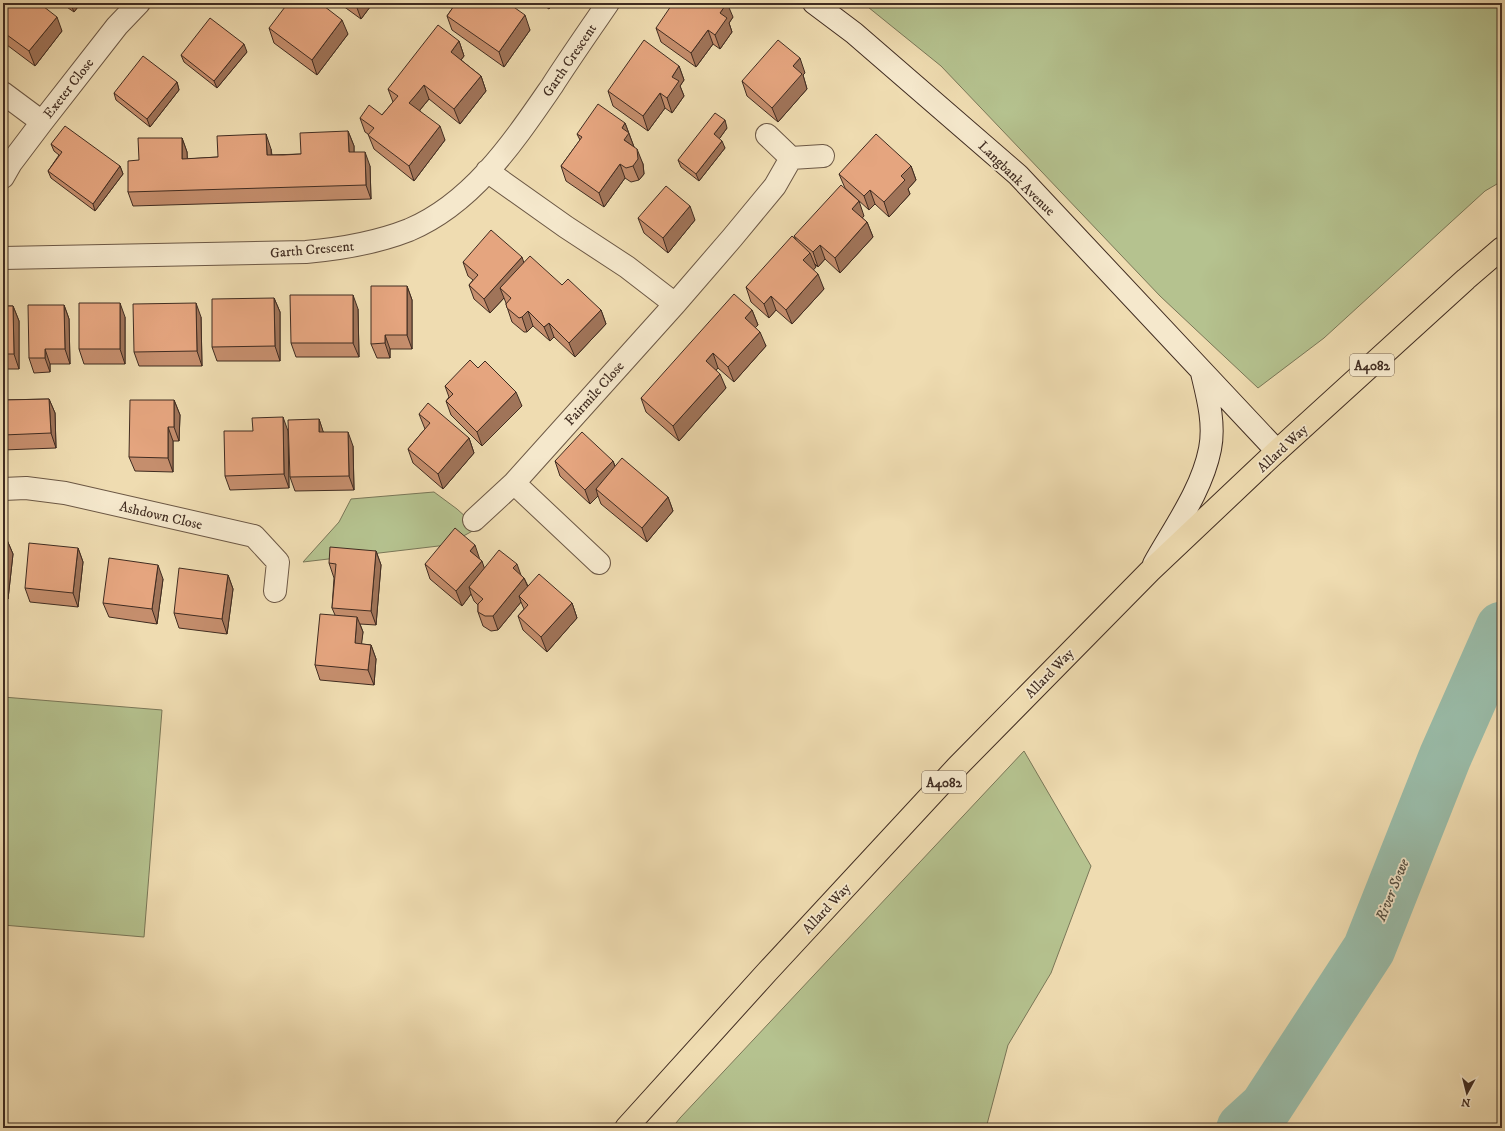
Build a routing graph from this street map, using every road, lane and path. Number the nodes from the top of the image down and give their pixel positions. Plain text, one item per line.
1 (139, 3) edge
2 (608, 3) edge
3 (814, 3) edge
4 (3, 93) edge
5 (42, 122) junction
6 (767, 135) dead end
7 (823, 156) dead end
8 (791, 158) junction
9 (487, 171) junction
10 (3, 177) edge
11 (1502, 248) edge
12 (3, 258) edge
13 (675, 304) junction
14 (1202, 372) junction
15 (1278, 451) junction
16 (514, 483) junction
17 (3, 489) edge
18 (474, 520) dead end
19 (599, 563) dead end
20 (1150, 570) junction
21 (275, 591) dead end
22 (626, 1128) edge

1 - 5 street, Exeter Close
2 - 9 street, Garth Crescent
3 - 14 street, Langbank Avenue
4 - 5 street
5 - 10 street, Exeter Close
6 - 8 street
7 - 8 street
8 - 13 street, Fairmile Close
9 - 12 street, Garth Crescent
9 - 13 street
11 - 15 main road, Allard Way / A4082
13 - 16 street, Fairmile Close
14 - 15 street, Langbank Avenue
14 - 20 street, Langbank Avenue
15 - 20 main road, Allard Way / A4082
16 - 18 street, Fairmile Close
16 - 19 street
17 - 21 street, Ashdown Close
20 - 22 main road, Allard Way / A4082

